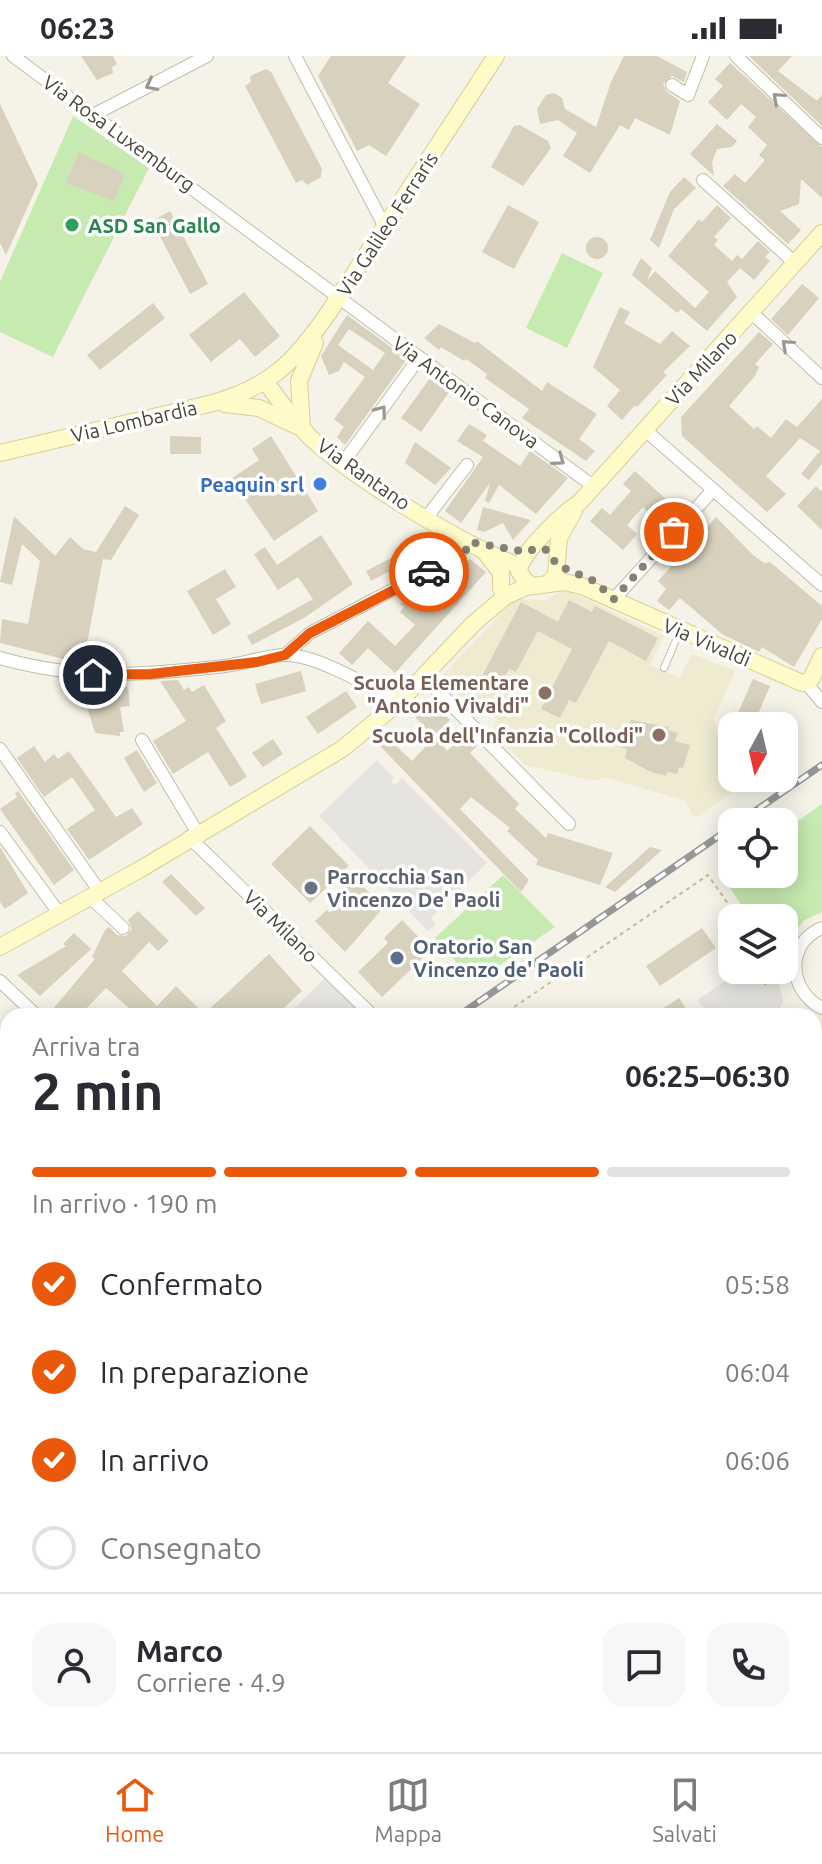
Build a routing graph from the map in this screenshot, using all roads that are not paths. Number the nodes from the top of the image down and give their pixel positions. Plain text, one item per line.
1 (13, 56) edge
2 (207, 56) edge
3 (295, 56) edge
4 (496, 56) edge
5 (703, 56) edge
6 (736, 56) edge
7 (672, 85) dead end
8 (95, 114) junction
9 (822, 138) edge
10 (703, 180) dead end
11 (385, 227) junction
12 (822, 233) edge
13 (795, 263) junction
14 (334, 305) junction
15 (752, 313) junction
16 (419, 358) junction
17 (822, 378) edge
18 (266, 382) junction
19 (213, 403) junction
20 (302, 428) junction
21 (644, 429) junction
22 (0, 453) edge
23 (343, 463) junction
24 (467, 465) dead end
25 (593, 486) junction
26 (712, 491) junction
27 (579, 503) junction
28 (427, 517) junction
29 (474, 543) junction
30 (524, 559) junction
31 (556, 561) junction
32 (541, 585) junction
33 (822, 585) edge
34 (501, 589) junction
35 (611, 597) junction
36 (473, 624) junction
37 (680, 631) junction
38 (285, 655) junction
39 (822, 656) edge
40 (0, 658) edge
41 (664, 668) dead end
42 (423, 676) junction
43 (807, 684) junction
44 (399, 702) junction
45 (822, 702) edge
46 (142, 740) dead end
47 (0, 749) edge
48 (569, 824) dead end
49 (0, 832) edge
50 (193, 835) junction
51 (96, 895) junction
52 (59, 913) junction
53 (123, 928) dead end
54 (822, 928) edge
55 (0, 947) edge
56 (0, 981) edge
57 (29, 1008) edge
58 (365, 1008) edge
59 (815, 1008) edge

1 - 8 street, Via Rosa Luxemburg
2 -> 8 street
3 - 11 street
4 - 11 street, Via Galileo Ferraris
5 - 7 street
9 -> 6 street
8 - 14 street, Via Rosa Luxemburg
10 - 13 street
11 - 14 street, Via Galileo Ferraris
12 - 13 street, Via Milano
13 - 15 street, Via Milano
14 - 16 street, Via Antonio Canova
14 - 18 street, Via Galileo Ferraris
14 - 20 street, Via Rantano
17 -> 15 street
15 - 21 street, Via Milano
23 -> 16 street
16 -> 25 street, Via Antonio Canova
18 - 19 street, Via Lombardia
18 - 20 street, Via Rantano
19 - 20 street, Via Rantano
19 - 22 street, Via Lombardia
20 - 23 street, Via Rantano
21 - 25 street, Via Milano
21 - 26 street
23 - 28 street, Via Rantano
24 - 28 street, Via Rantano
25 - 27 street, Via Milano
26 - 33 street
26 - 35 street
27 - 30 street, Via Milano
27 - 31 street, Via Milano
28 - 29 street, Via Rantano
29 - 30 street, Via Rantano
29 - 34 street
29 - 38 street
30 - 31 street
30 - 32 street
30 - 34 street, Via Milano
31 - 32 street, Via Milano
31 - 35 street, Via Vivaldi
32 - 35 street, Via Vivaldi
32 - 36 street, Via Milano
34 - 36 street, Via Milano
35 - 37 street, Via Vivaldi
36 - 42 street, Via Milano
37 - 41 lane
37 - 43 street, Via Vivaldi
38 - 40 street
38 - 44 street
39 - 43 street
42 - 44 street, Via Milano
42 - 48 street
43 - 45 street
44 - 50 street, Via Milano
46 - 50 street
47 - 51 street
49 - 52 street
50 - 51 street, Via Milano
50 - 58 street, Via Milano
51 - 52 street, Via Milano
51 - 53 street
52 - 55 street, Via Milano
54 - 59 street
56 - 57 street

